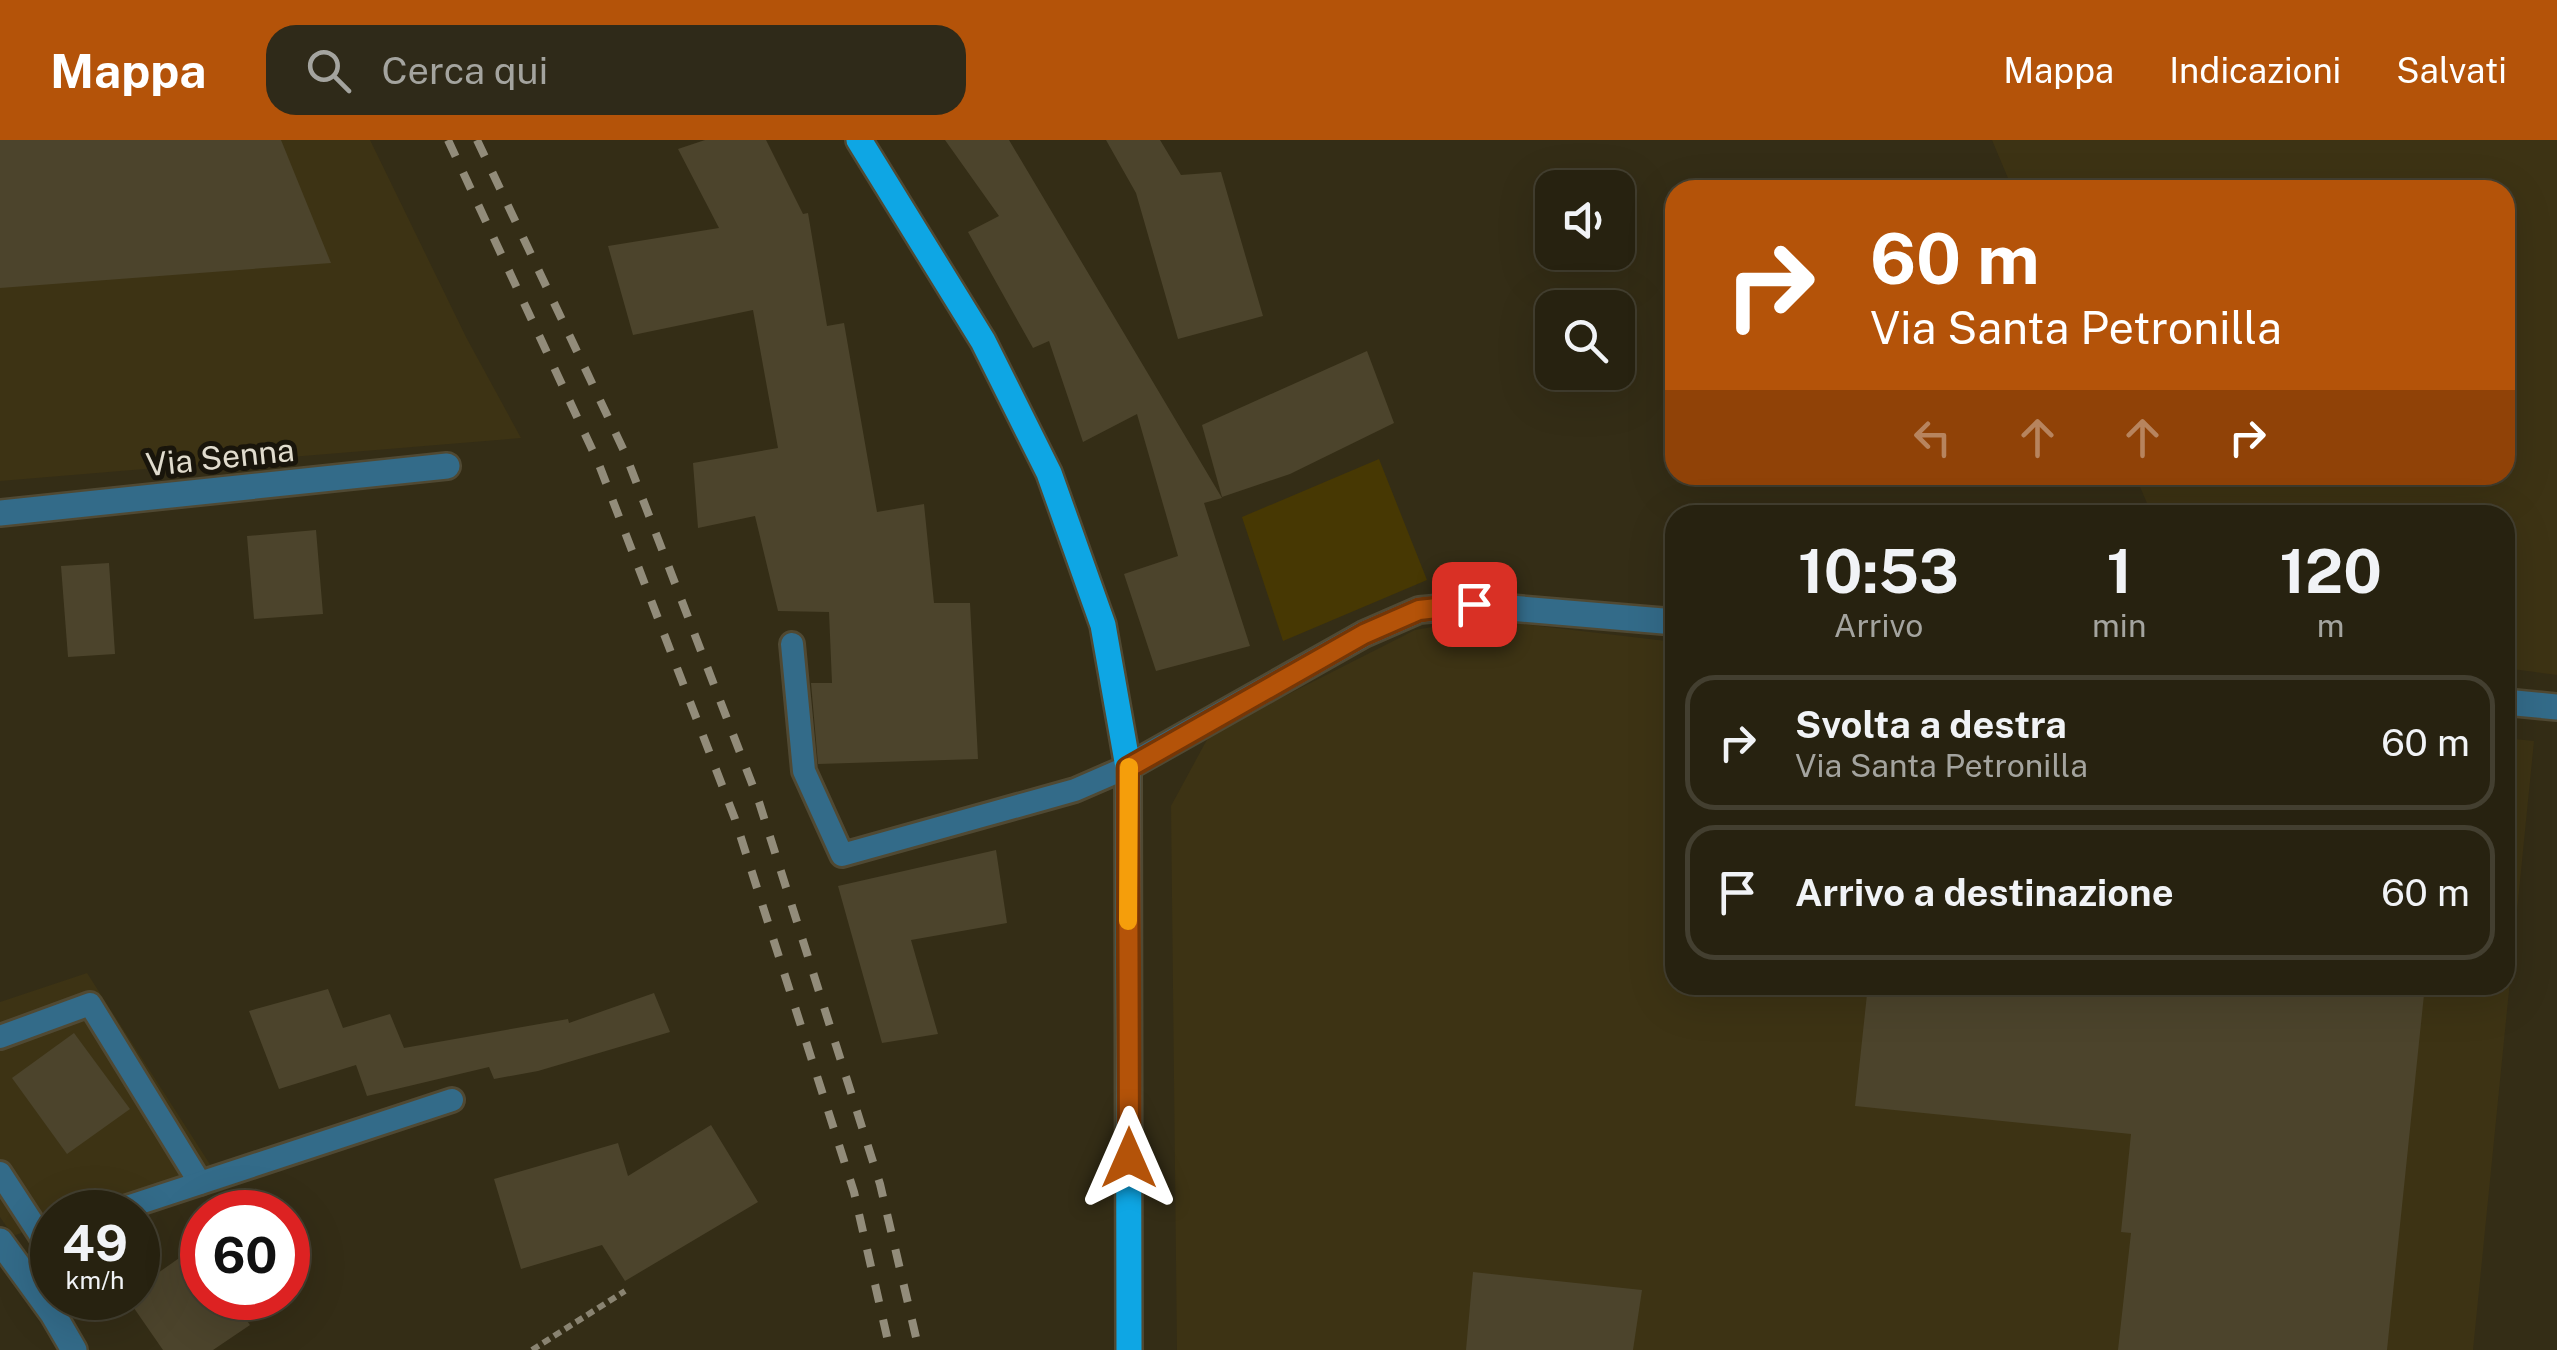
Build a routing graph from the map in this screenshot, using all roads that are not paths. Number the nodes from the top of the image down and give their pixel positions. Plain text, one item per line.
1 (860, 140) edge
2 (447, 466) dead end
3 (0, 512) edge
4 (1665, 621) edge
5 (792, 644) dead end
6 (2515, 703) edge
7 (2557, 708) edge
8 (1128, 768) junction
9 (0, 1037) edge
10 (452, 1100) dead end
11 (0, 1173) edge
12 (200, 1184) junction
13 (160, 1197) edge
14 (30, 1212) edge
15 (30, 1238) edge
16 (3, 1244) edge
17 (74, 1350) edge
18 (1130, 1350) edge

1 - 8 main road
2 - 3 street, Via Senna
4 - 8 street
5 - 8 lane
6 - 7 street
8 - 18 main road
9 - 12 lane
10 - 12 lane
11 - 14 lane
12 - 13 lane
15 - 16 lane
16 - 17 street

